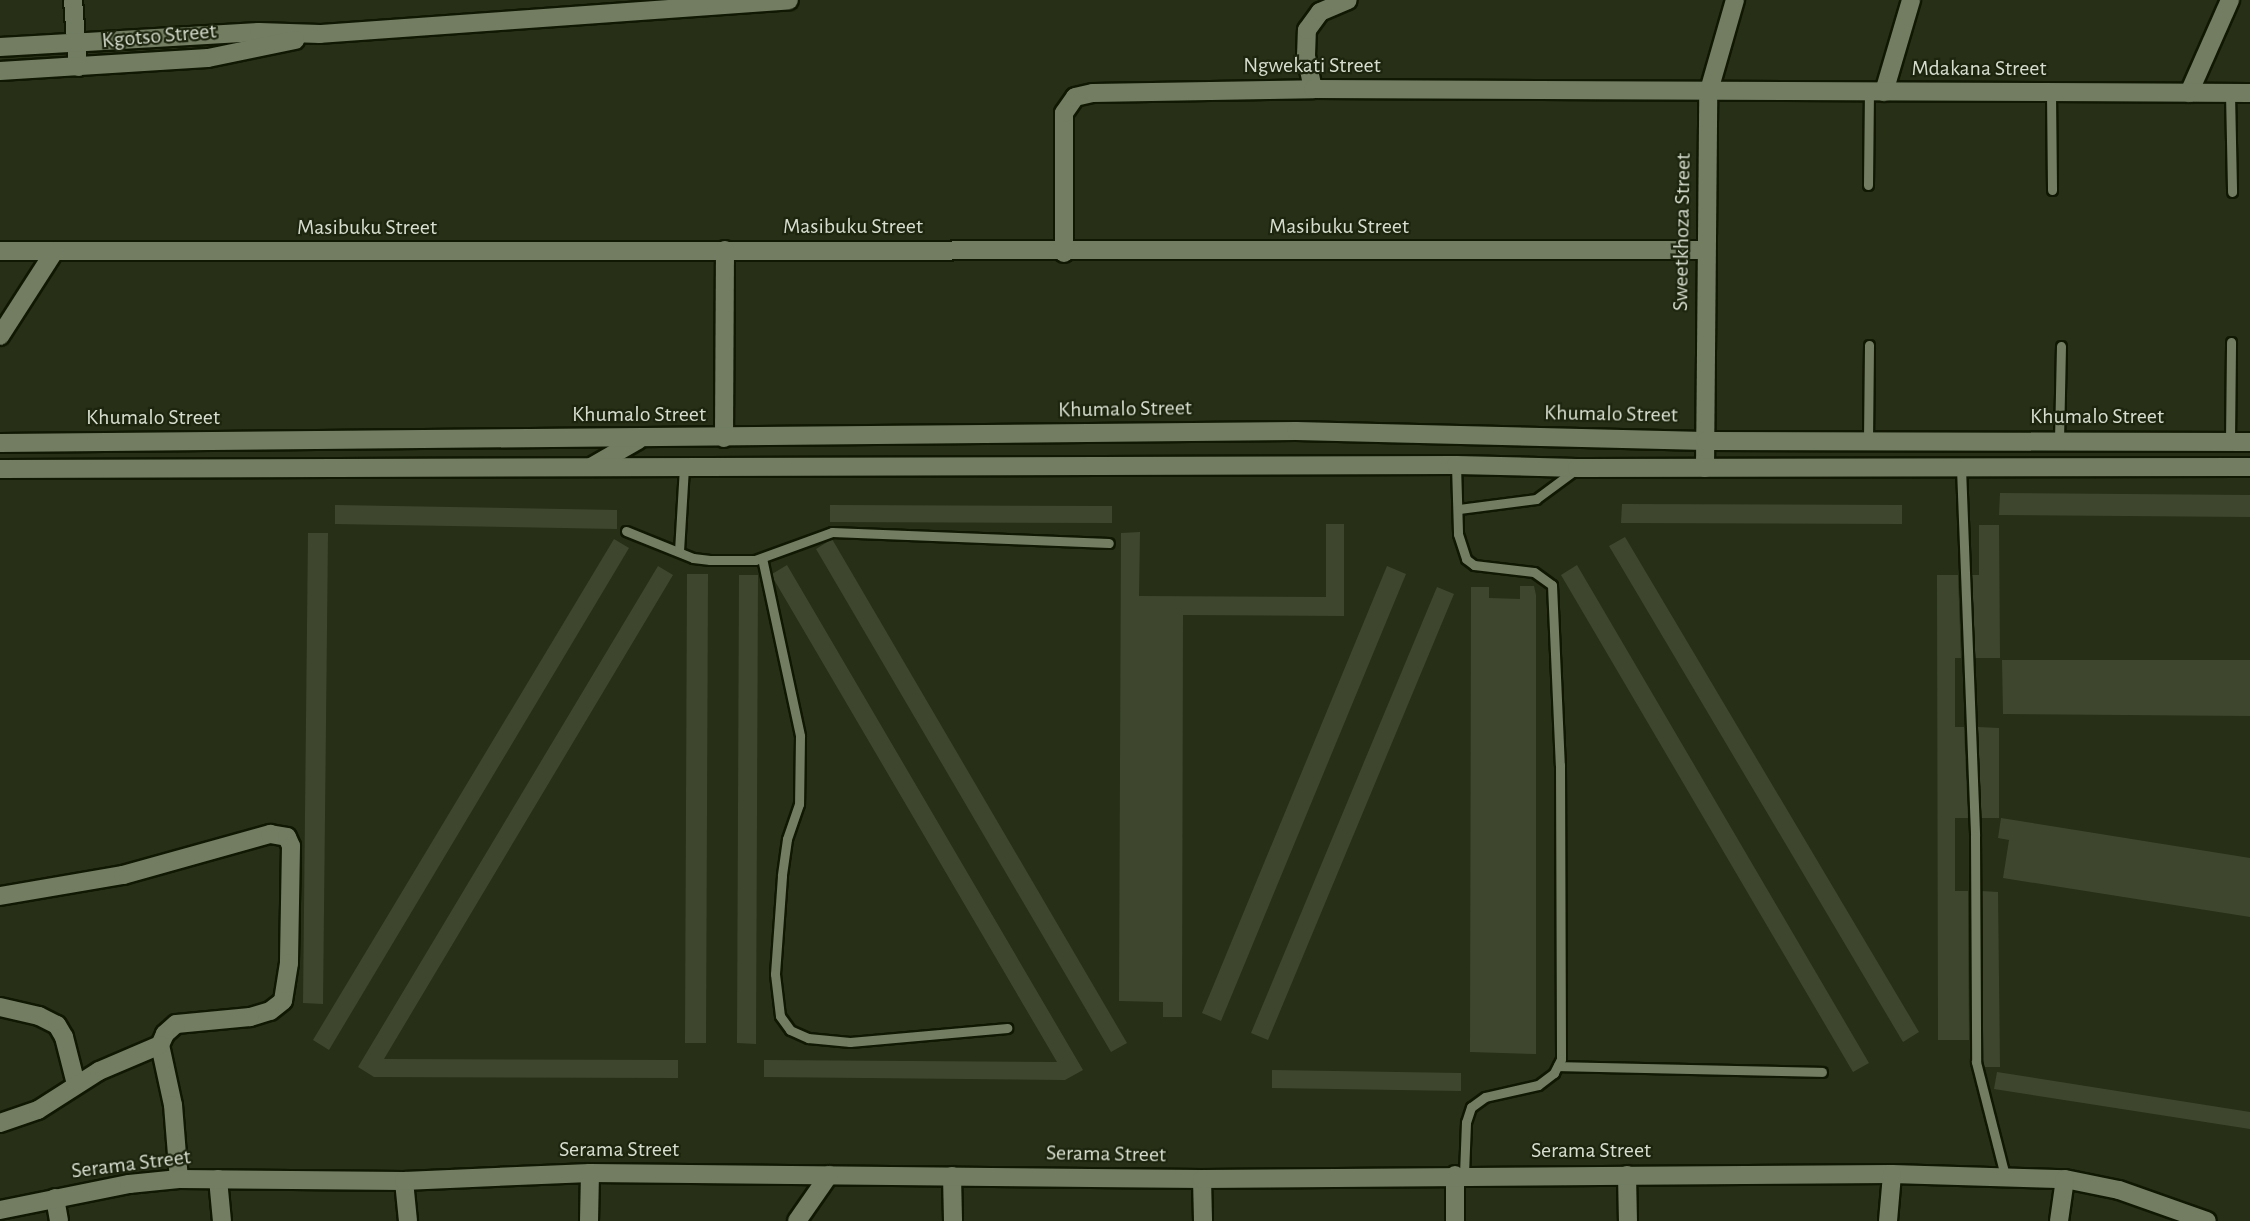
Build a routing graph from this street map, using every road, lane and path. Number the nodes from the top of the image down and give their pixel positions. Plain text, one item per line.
1 (73, 0) edge
2 (789, 0) edge
3 (1348, 0) edge
4 (1735, 0) edge
5 (1911, 0) edge
6 (2230, 0) edge
7 (320, 34) junction
8 (76, 43) junction
9 (0, 47) edge
10 (78, 67) junction
11 (0, 71) edge
12 (1313, 89) junction
13 (1877, 92) junction
14 (2051, 93) junction
15 (2189, 93) junction
16 (2230, 93) junction
17 (2250, 93) edge
18 (1708, 94) junction
19 (1868, 185) dead end
20 (2052, 190) dead end
21 (2232, 192) dead end
22 (725, 250) junction
23 (1706, 250) junction
24 (0, 251) edge
25 (54, 252) junction
26 (1064, 253) junction
27 (0, 336) edge
28 (2231, 342) dead end
29 (1869, 345) dead end
30 (2061, 346) dead end
31 (724, 438) junction
32 (638, 440) junction
33 (1705, 441) junction
34 (1868, 441) junction
35 (2059, 441) junction
36 (2230, 442) junction
37 (2250, 442) edge
38 (0, 443) edge
39 (1456, 465) junction
40 (591, 467) junction
41 (684, 467) junction
42 (2250, 467) edge
43 (1577, 468) junction
44 (1705, 468) junction
45 (1961, 468) junction
46 (0, 469) edge
47 (1459, 509) junction
48 (626, 531) dead end
49 (1109, 543) dead end
50 (679, 551) junction
51 (762, 558) junction
52 (0, 896) edge
53 (0, 1007) edge
54 (1007, 1028) dead end
55 (160, 1045) junction
56 (1558, 1066) junction
57 (1822, 1072) dead end
58 (76, 1084) junction
59 (0, 1123) edge
60 (590, 1173) junction
61 (1892, 1174) junction
62 (829, 1175) junction
63 (1459, 1175) junction
64 (1628, 1175) junction
65 (952, 1176) junction
66 (2005, 1176) junction
67 (179, 1179) junction
68 (218, 1179) junction
69 (1202, 1179) junction
70 (2065, 1179) junction
71 (405, 1181) junction
72 (54, 1198) junction
73 (0, 1210) edge
74 (59, 1221) edge
75 (222, 1221) edge
76 (408, 1221) edge
77 (589, 1221) edge
78 (798, 1221) edge
79 (953, 1221) edge
80 (1203, 1221) edge
81 (1455, 1221) edge
82 (1628, 1221) edge
83 (1888, 1221) edge
84 (2060, 1221) edge
85 (2207, 1221) edge

1 - 8 street
2 - 7 street, Kgotso Street
3 - 12 street
4 - 18 street, Sweetkhoza Street
5 - 13 street
6 - 15 street
7 - 8 street, Kgotso Street
7 - 10 street, Kgotso Street
8 - 9 street, Kgotso Street
8 - 10 street
10 - 11 street, Kgotso Street
12 - 18 street, Ngwekati Street
12 - 26 street, Ngwekati Street
13 - 14 street, Mdakana Street
13 - 18 street, Mdakana Street
13 - 19 lane
14 - 15 street, Mdakana Street
14 - 20 lane
15 - 16 street, Mdakana Street
16 - 17 street, Mdakana Street
16 - 21 lane
18 - 23 street, Sweetkhoza Street
22 - 25 street, Masibuku Street
22 - 26 street, Masibuku Street
22 - 31 street
23 - 26 street, Masibuku Street
23 - 33 street, Sweetkhoza Street
24 - 25 street, Masibuku Street
25 - 27 street
28 - 36 lane
29 - 34 lane
30 - 35 lane
31 - 32 street, Khumalo Street
31 - 33 street, Khumalo Street
32 - 38 street, Khumalo Street
32 - 40 street
33 - 34 street, Khumalo Street
33 - 44 street, Sweetkhoza Street
34 - 35 street, Khumalo Street
35 - 36 street, Khumalo Street
36 - 37 street, Khumalo Street
39 - 41 street
39 - 43 street
39 - 47 lane
40 - 41 street
40 - 46 street
41 - 50 lane
42 - 45 street
43 - 44 street
43 - 47 lane
44 - 45 street
45 - 66 lane
47 - 56 lane
48 - 50 lane
49 - 51 lane
50 - 51 lane
51 - 54 lane
52 - 55 street
53 - 58 street
55 - 58 street
55 - 67 street
56 - 57 lane
56 - 63 lane
58 - 59 street
60 - 62 street, Serama Street
60 - 71 street, Serama Street
60 - 77 street
61 - 64 street, Serama Street
61 - 66 street, Serama Street
61 - 83 street
62 - 65 street, Serama Street
62 - 78 street
63 - 64 street, Serama Street
63 - 69 street, Serama Street
63 - 81 street
64 - 82 street
65 - 69 street, Serama Street
65 - 79 street
66 - 70 street, Serama Street
67 - 68 street, Serama Street
67 - 72 street, Serama Street
68 - 71 street, Serama Street
68 - 75 street
69 - 80 street
70 - 84 street
70 - 85 street, Serama Street
71 - 76 street
72 - 73 street, Serama Street
72 - 74 street

